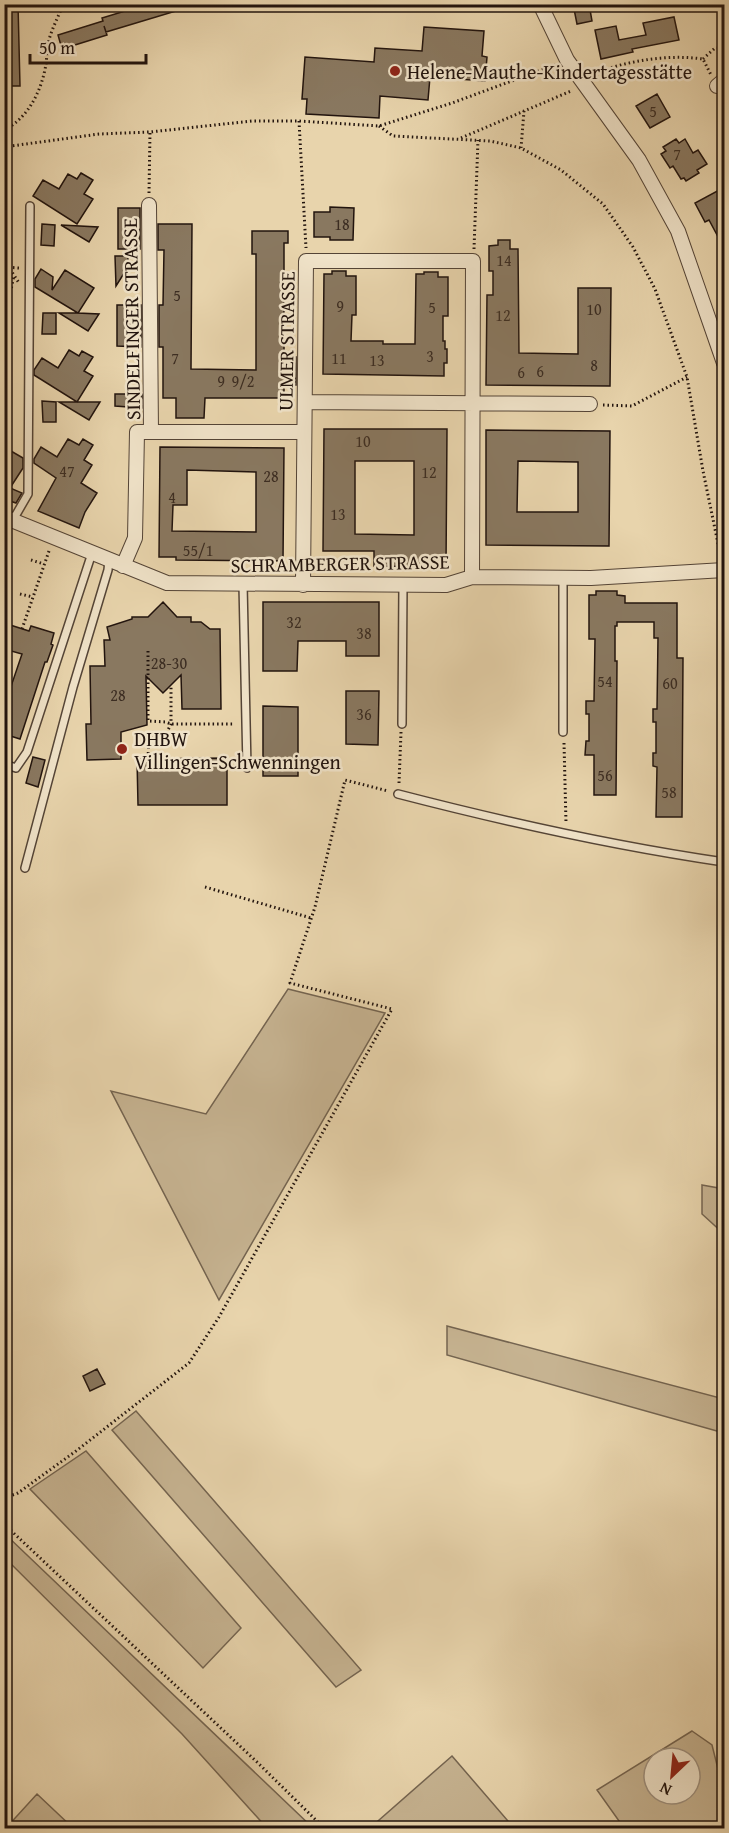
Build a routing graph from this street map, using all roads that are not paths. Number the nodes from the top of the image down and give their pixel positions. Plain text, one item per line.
1 (540, 4) edge
2 (149, 205) road end
3 (30, 206) dead end
4 (724, 363) edge
5 (306, 402) junction
6 (472, 403) junction
7 (590, 404) road end
8 (151, 432) junction
9 (304, 432) junction
10 (9, 519) edge
11 (92, 553) junction
12 (109, 560) junction
13 (123, 566) junction
14 (723, 570) edge
15 (472, 578) junction
16 (563, 578) junction
17 (243, 584) junction
18 (403, 584) junction
19 (303, 585) junction
20 (402, 724) road end
21 (563, 732) road end
22 (4, 764) edge
23 (247, 768) dead end
24 (398, 794) road end
25 (724, 862) edge
26 (25, 868) dead end

1 - 4 street
2 - 8 street, SINDELFINGER STRASSE
3 - 10 lane
5 - 6 street
5 - 6 street, ULMER STRASSE
5 - 9 street, ULMER STRASSE
6 - 7 street
6 - 15 street
8 - 9 street, SINDELFINGER STRASSE
8 - 13 street, SINDELFINGER STRASSE
9 - 19 street, ULMER STRASSE
10 - 11 street, SCHRAMBERGER STRASSE
11 - 12 street, SCHRAMBERGER STRASSE
11 - 22 lane
12 - 13 street, SCHRAMBERGER STRASSE
12 - 26 lane
13 - 17 street, SCHRAMBERGER STRASSE
14 - 16 street, SCHRAMBERGER STRASSE
15 - 16 street, SCHRAMBERGER STRASSE
15 - 18 street, SCHRAMBERGER STRASSE
16 - 21 lane
17 - 19 street, SCHRAMBERGER STRASSE
17 - 23 lane
18 - 19 street, SCHRAMBERGER STRASSE
18 - 20 lane
24 - 25 lane

